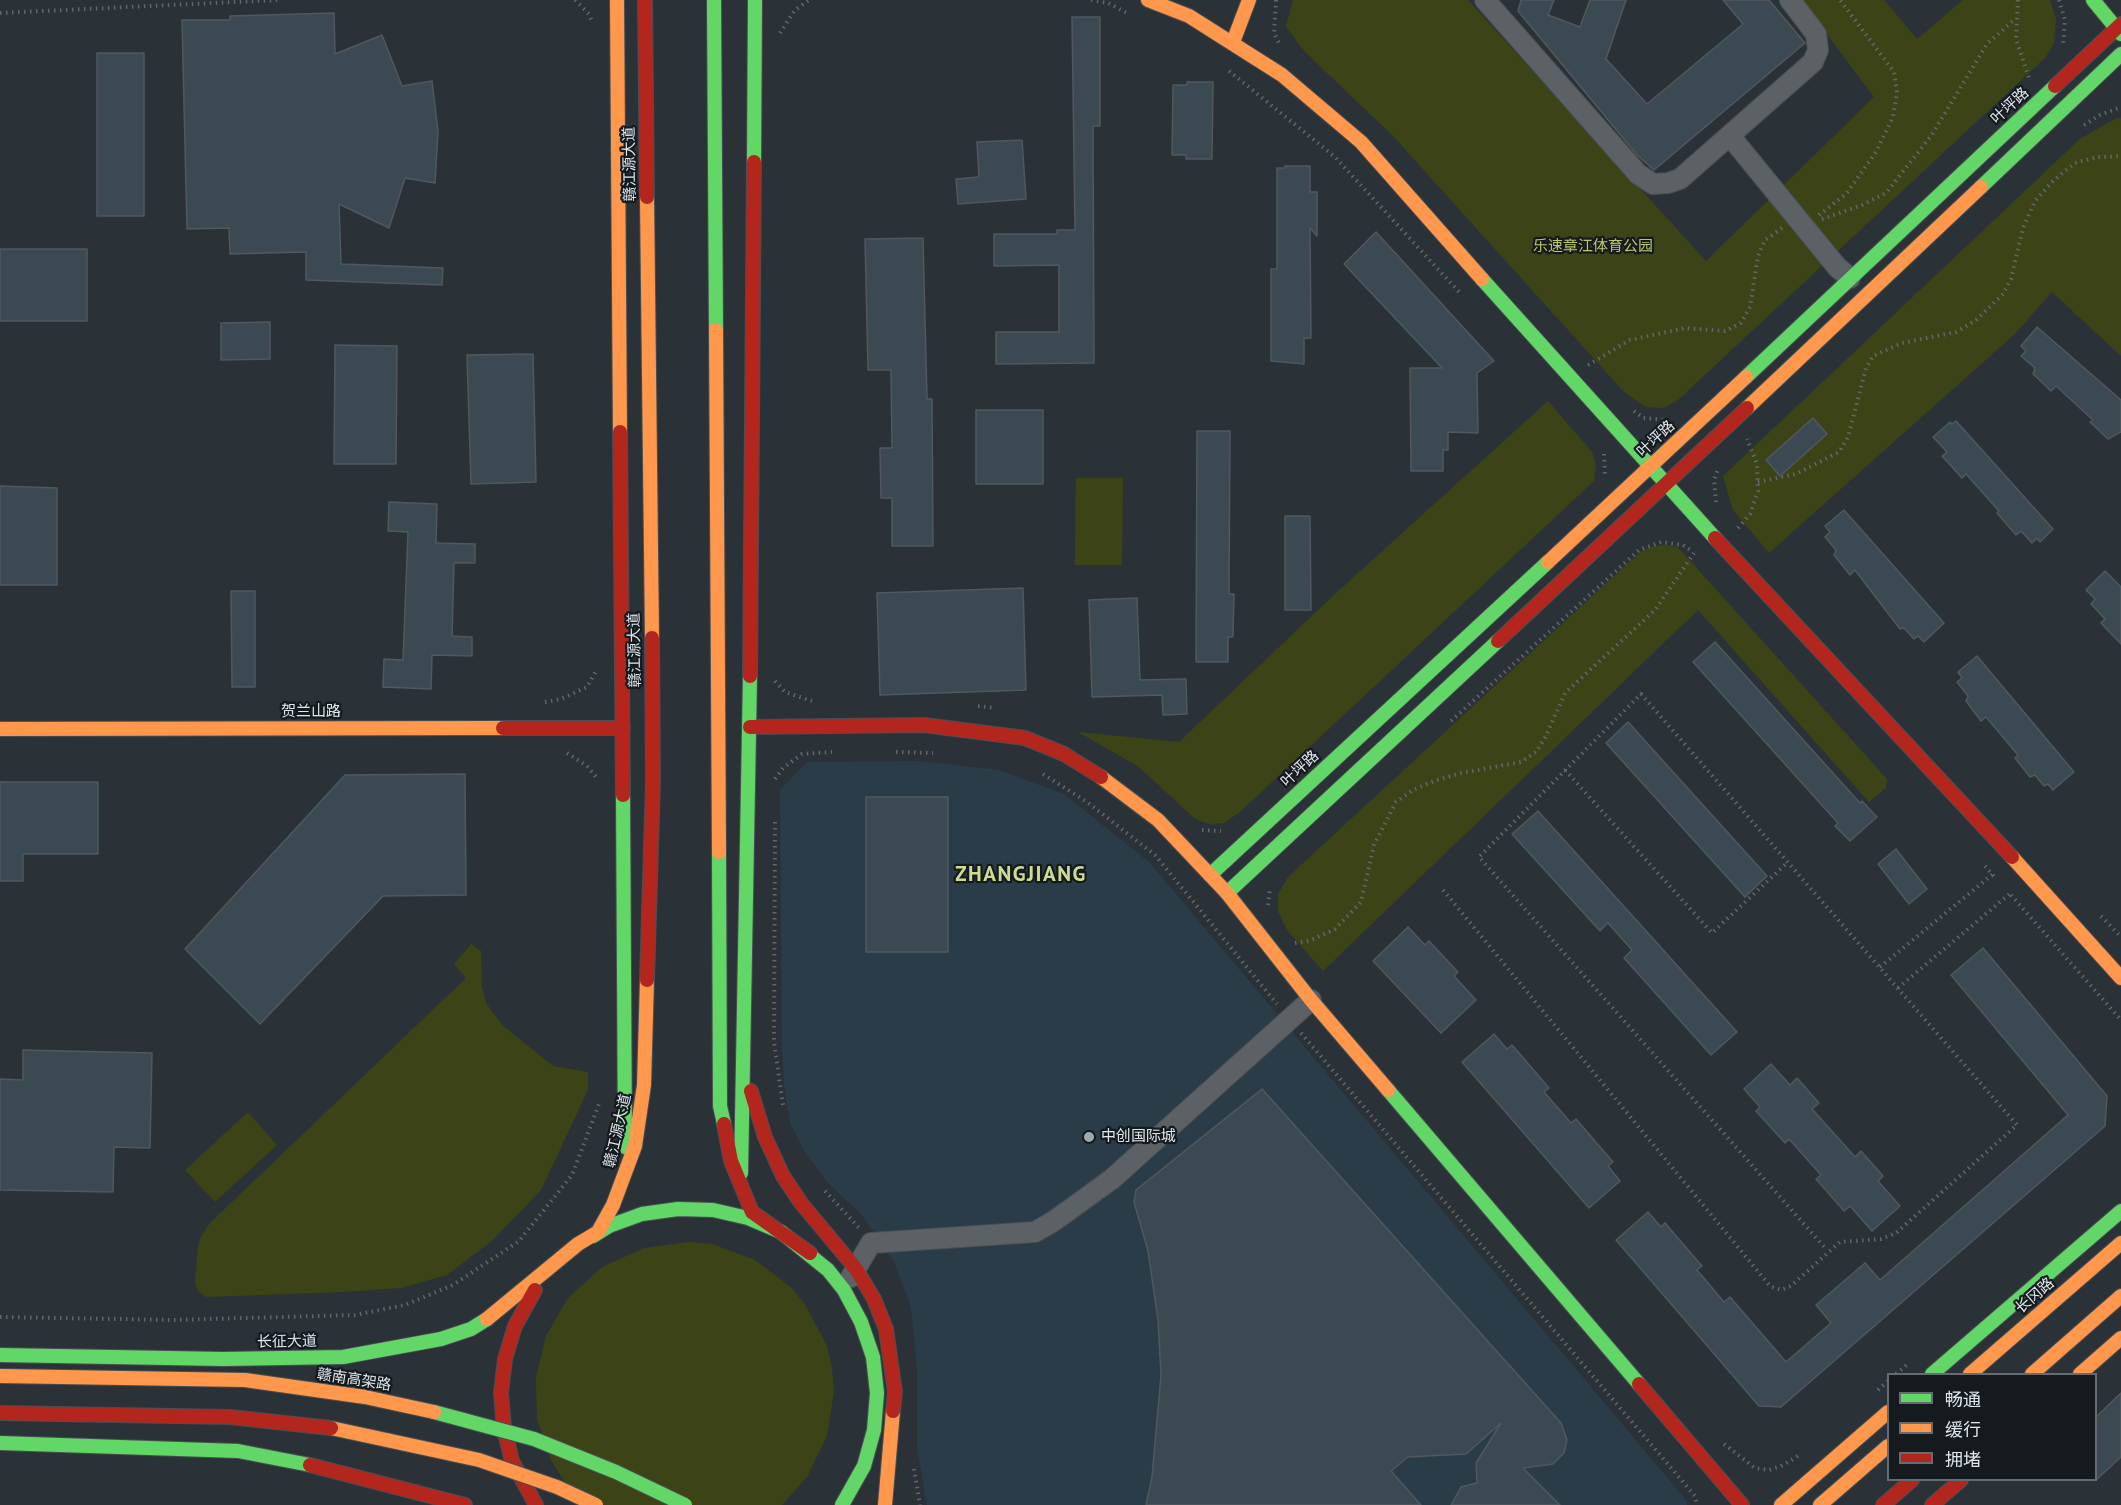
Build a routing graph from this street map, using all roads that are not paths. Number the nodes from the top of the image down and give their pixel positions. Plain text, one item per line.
1 (617, 0) edge
2 (645, 0) edge
3 (714, 0) edge
4 (754, 0) edge
5 (1148, 0) edge
6 (1249, 0) edge
7 (1485, 0) edge
8 (1790, 0) edge
9 (2093, 0) edge
10 (2119, 29) edge
11 (1233, 42) junction
12 (2121, 54) edge
13 (1730, 136) junction
14 (1850, 278) junction
15 (1650, 468) junction
16 (1667, 484) junction
17 (750, 727) junction
18 (623, 728) junction
19 (0, 729) edge
20 (1210, 875) junction
21 (1227, 893) junction
22 (2121, 978) edge
23 (1311, 1000) junction
24 (743, 1058) junction
25 (625, 1176) junction
26 (741, 1187) junction
27 (2121, 1211) edge
28 (2121, 1243) edge
29 (578, 1244) junction
30 (810, 1253) junction
31 (551, 1269) junction
32 (856, 1269) junction
33 (844, 1290) junction
34 (2121, 1296) edge
35 (2121, 1338) edge
36 (0, 1355) edge
37 (1933, 1373) edge
38 (1971, 1373) edge
39 (2033, 1373) edge
40 (2081, 1373) edge
41 (0, 1376) edge
42 (0, 1413) edge
43 (1887, 1413) edge
44 (874, 1430) junction
45 (0, 1443) edge
46 (1887, 1447) edge
47 (1910, 1481) edge
48 (1959, 1481) edge
49 (866, 1497) dead end
50 (465, 1505) edge
51 (536, 1505) edge
52 (596, 1505) edge
53 (685, 1505) edge
54 (842, 1505) edge
55 (885, 1505) edge
56 (1742, 1505) edge
57 (1780, 1505) edge
58 (1820, 1505) edge
59 (1883, 1505) edge
60 (1932, 1505) edge

1 - 18 main road
2 - 25 main road, 赣江源大道
3 - 26 main road
4 - 17 main road
5 - 11 main road
6 - 11 main road
7 - 13 street
8 - 13 street
9 - 10 main road
10 - 14 main road, 叶坪路
11 - 15 main road
12 - 16 main road
13 - 14 street
14 - 15 main road, 叶坪路
15 - 16 main road
15 - 20 main road, 叶坪路
16 - 21 main road
16 - 22 main road
17 - 20 main road
17 - 24 main road
18 - 19 main road, 贺兰山路
18 - 25 main road
20 - 21 main road
21 - 23 main road
23 - 32 street
23 - 56 main road
24 - 26 main road
24 - 32 main road
25 - 29 main road, 赣江源大道
26 - 30 main road
27 - 37 main road
28 - 38 main road, 长冈路
29 - 30 main road
29 - 31 main road, 赣江源大道
30 - 33 main road
31 - 36 main road, 长征大道
31 - 51 main road
32 - 33 street
32 - 55 main road
33 - 44 main road
34 - 39 main road
35 - 40 main road
41 - 53 main road, 赣南高架路, bridge
42 - 52 main road, bridge
43 - 57 main road
44 - 49 main road
44 - 54 main road
45 - 50 main road
46 - 58 main road
47 - 59 main road
48 - 60 main road

